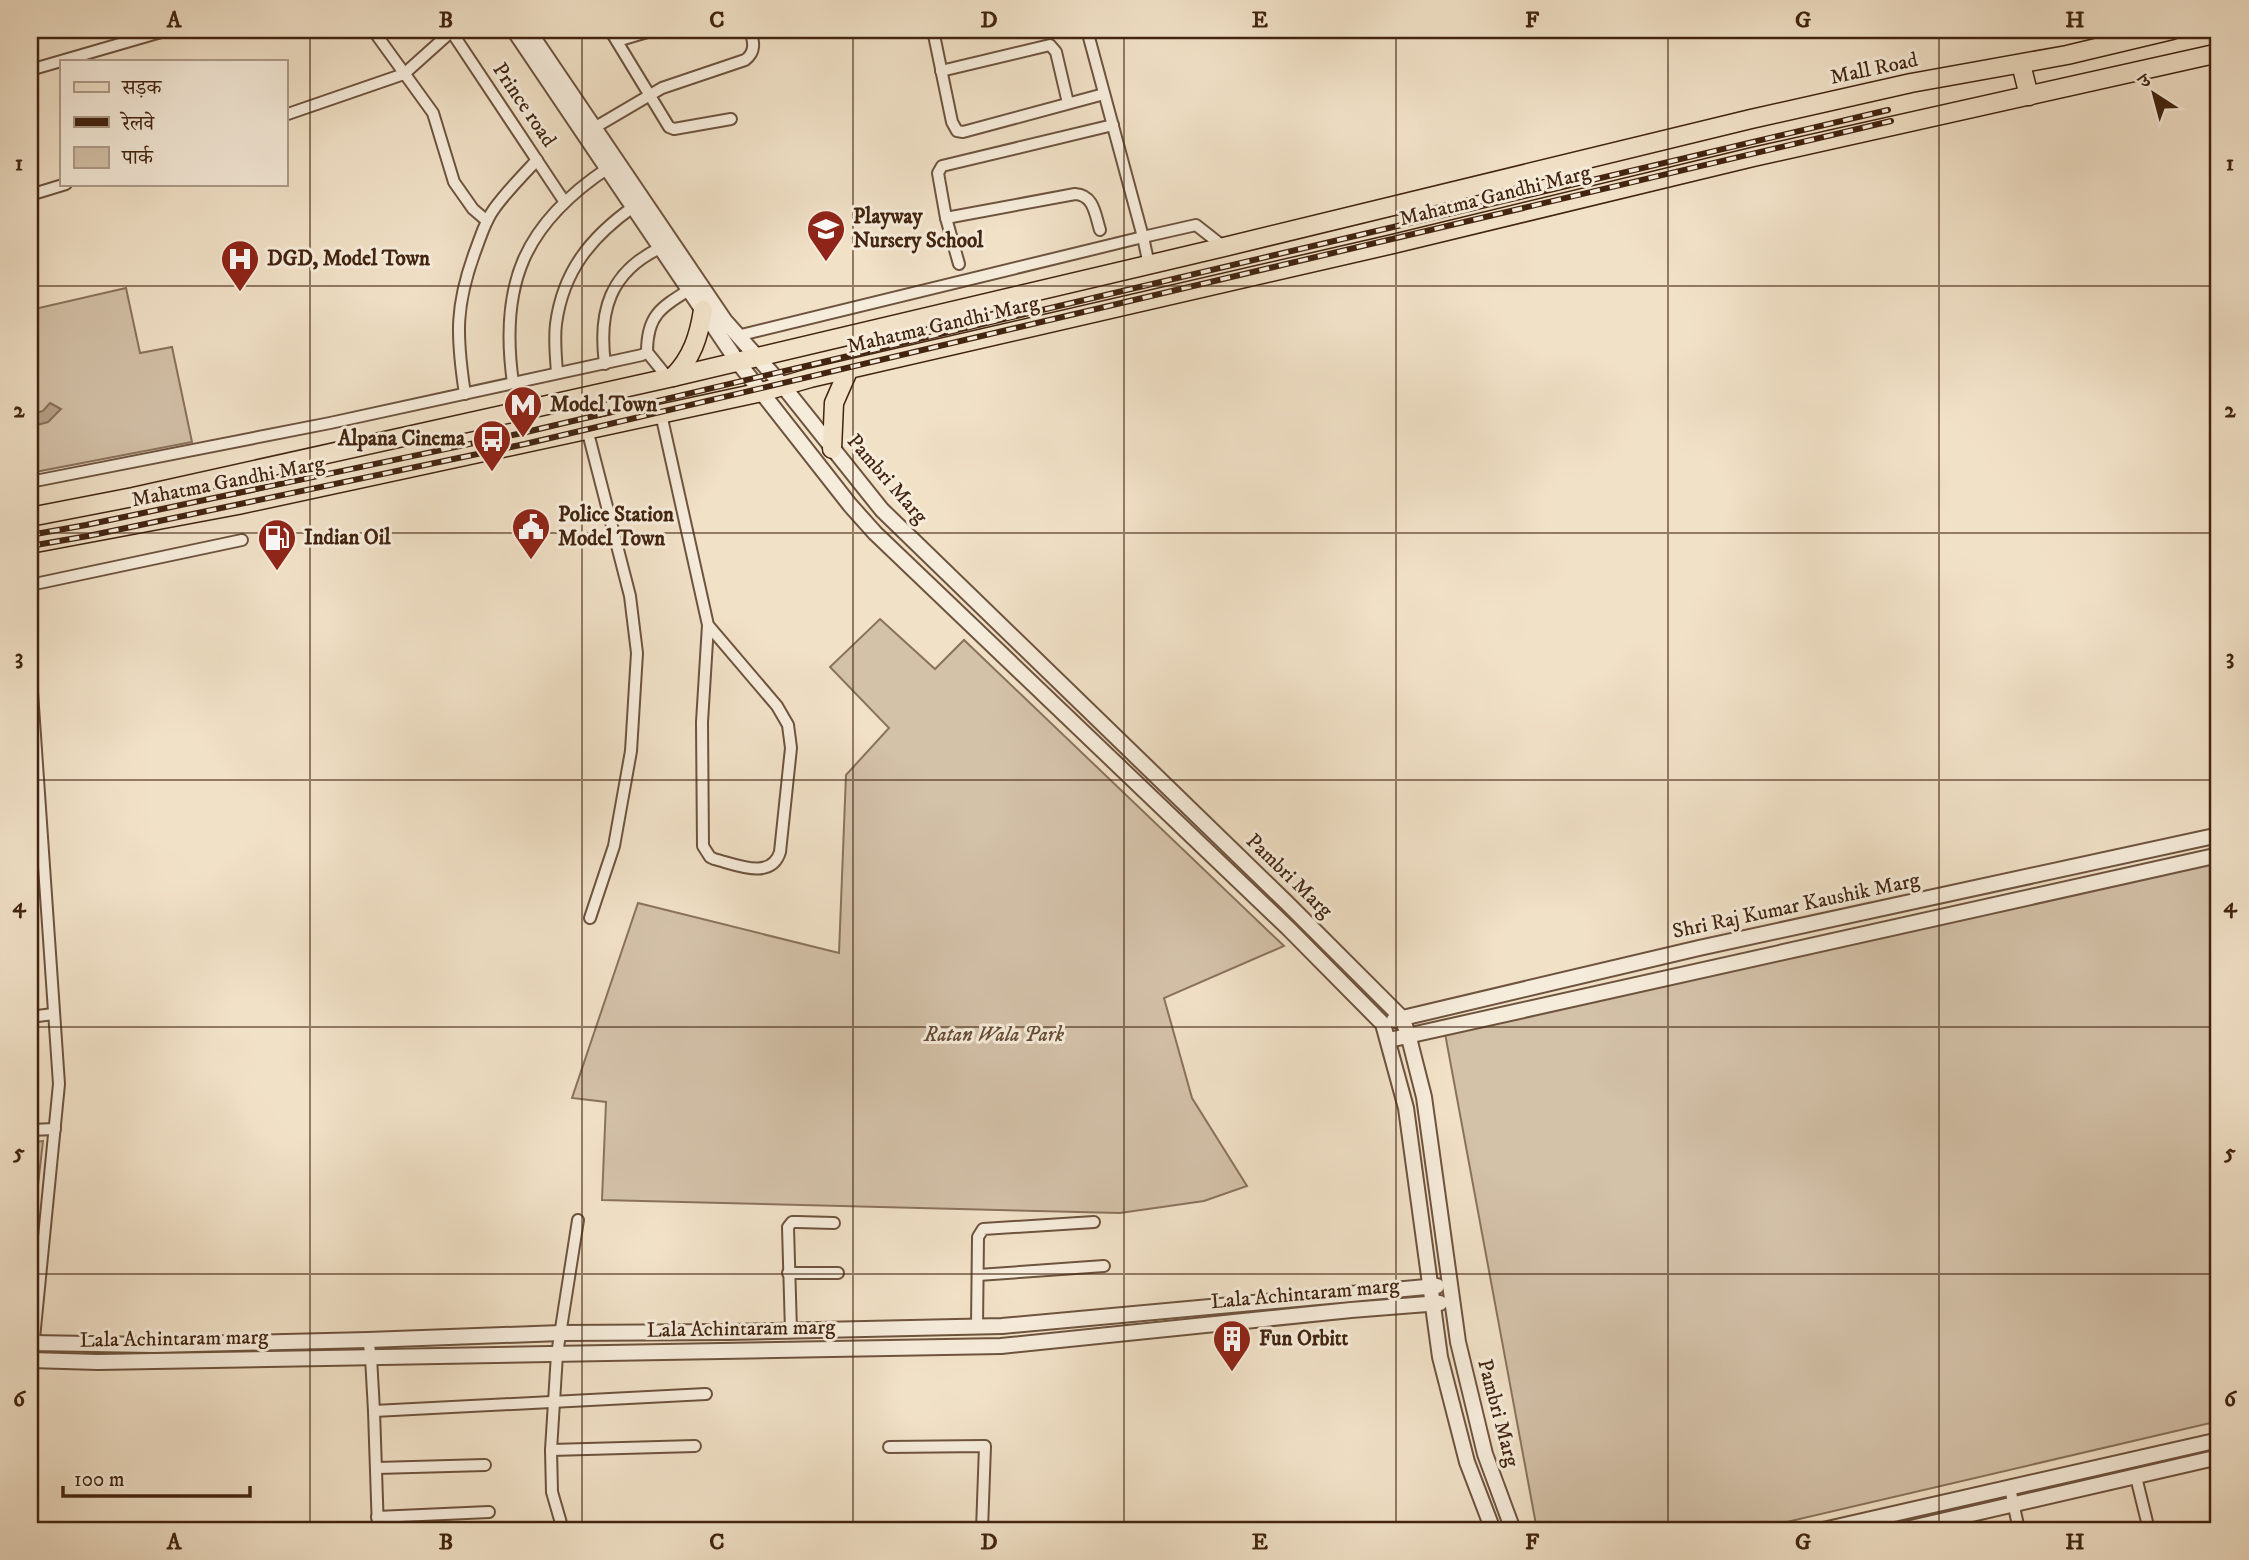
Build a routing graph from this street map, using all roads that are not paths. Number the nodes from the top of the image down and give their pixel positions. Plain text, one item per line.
1 (168, 30) edge
2 (373, 30) edge
3 (452, 30) edge
4 (514, 30) edge
5 (528, 30) edge
6 (610, 30) edge
7 (654, 30) edge
8 (750, 30) edge
9 (1087, 30) edge
10 (2172, 30) edge
11 (934, 35) dead end
12 (617, 41) junction
13 (2219, 53) edge
14 (64, 60) edge
15 (60, 61) edge
16 (2021, 64) junction
17 (30, 70) edge
18 (941, 71) junction
19 (404, 74) junction
20 (1104, 94) junction
21 (649, 95) junction
22 (2029, 96) junction
23 (1068, 103) junction
24 (287, 114) edge
25 (731, 119) dead end
26 (1751, 119) joint
27 (1113, 125) junction
28 (594, 128) junction
29 (537, 160) junction
30 (608, 168) junction
31 (60, 186) edge
32 (30, 195) edge
33 (565, 201) junction
34 (633, 207) junction
35 (946, 218) junction
36 (487, 221) junction
37 (1100, 230) dead end
38 (1143, 237) junction
39 (1224, 247) junction
40 (660, 248) junction
41 (959, 264) dead end
42 (1149, 265) junction
43 (689, 290) junction
44 (702, 310) junction
45 (737, 336) junction
46 (647, 352) junction
47 (757, 357) junction
48 (737, 361) junction
49 (605, 364) junction
50 (848, 371) junction
51 (557, 373) junction
52 (670, 377) junction
53 (513, 383) junction
54 (783, 386) junction
55 (762, 392) junction
56 (465, 394) junction
57 (662, 414) junction
58 (587, 429) junction
59 (832, 449) junction
60 (30, 482) edge
61 (30, 517) edge
62 (242, 540) dead end
63 (30, 544) edge
64 (30, 585) edge
65 (708, 625) junction
66 (30, 663) edge
67 (1112, 734) junction
68 (1099, 746) junction
69 (2219, 835) edge
70 (2219, 855) edge
71 (1845, 916) junction
72 (590, 918) dead end
73 (1850, 938) junction
74 (53, 1014) junction
75 (30, 1017) edge
76 (1402, 1018) junction
77 (1383, 1024) junction
78 (1408, 1034) junction
79 (1389, 1040) junction
80 (55, 1129) junction
81 (30, 1130) edge
82 (578, 1220) dead end
83 (1094, 1222) dead end
84 (834, 1223) dead end
85 (1104, 1266) dead end
86 (788, 1273) junction
87 (838, 1273) dead end
88 (978, 1275) junction
89 (1449, 1285) junction
90 (1430, 1287) junction
91 (1451, 1302) junction
92 (1433, 1304) junction
93 (977, 1327) junction
94 (790, 1331) junction
95 (561, 1333) junction
96 (368, 1340) junction
97 (32, 1343) edge
98 (153, 1345) junction
99 (557, 1354) junction
100 (371, 1357) junction
101 (31, 1360) edge
102 (151, 1361) junction
103 (30, 1379) edge
104 (706, 1394) dead end
105 (554, 1400) junction
106 (374, 1411) junction
107 (2219, 1440) edge
108 (695, 1446) dead end
109 (889, 1447) dead end
110 (551, 1450) junction
111 (2219, 1457) edge
112 (485, 1465) dead end
113 (377, 1468) junction
114 (2136, 1477) junction
115 (2010, 1488) junction
116 (2014, 1505) junction
117 (489, 1512) dead end
118 (377, 1517) junction
119 (1959, 1524) edge
120 (378, 1530) edge
121 (563, 1530) edge
122 (982, 1530) edge
123 (1493, 1530) edge
124 (1513, 1530) edge
125 (1823, 1530) edge
126 (1902, 1530) edge
127 (2019, 1530) edge
128 (2149, 1530) edge

1 - 14 street
2 - 19 street
3 - 19 street
3 - 29 street, Prince road
4 - 30 street, Pambri Marg
5 - 28 street, Pambri Marg
6 - 12 street
7 - 12 street
8 - 21 street
9 - 20 street
10 - 16 main road, Mall Road
11 - 18 street
12 - 21 street
13 - 22 main road, Mahatma Gandhi Marg
15 - 17 street
16 - 22 main road
16 - 26 main road, Mall Road
18 - 23 street
18 - 23 street
19 - 24 street
19 - 36 street
20 - 23 street
20 - 27 street
21 - 25 street
21 - 28 street
22 - 50 main road, Mahatma Gandhi Marg
26 - 39 main road, Mahatma Gandhi Marg
27 - 35 street
27 - 38 street
28 - 45 street, Pambri Marg
29 - 33 street, Prince road
29 - 36 street
30 - 33 street
30 - 34 street, Pambri Marg
31 - 32 street
33 - 53 street
34 - 40 street, Pambri Marg
34 - 51 street
35 - 37 street
35 - 41 street
36 - 56 street
38 - 39 street
38 - 42 street
38 - 45 street
39 - 42 main road, Mahatma Gandhi Marg
40 - 43 street, Pambri Marg
40 - 49 street
42 - 47 main road, Mahatma Gandhi Marg
43 - 44 street, Pambri Marg
43 - 46 street
44 - 48 street, Pambri Marg
44 - 52 main road
45 - 47 street, Pambri Marg
46 - 49 street
46 - 52 street
47 - 48 main road, Mahatma Gandhi Marg
47 - 54 street, Pambri Marg
48 - 52 main road, Mahatma Gandhi Marg
48 - 55 street, Pambri Marg
49 - 51 street
50 - 54 main road, Mahatma Gandhi Marg
50 - 59 main road
51 - 53 street
52 - 61 main road, Mahatma Gandhi Marg
53 - 56 street
54 - 55 main road, Mahatma Gandhi Marg
54 - 59 street, Pambri Marg
55 - 57 main road, Mahatma Gandhi Marg
55 - 68 street, Pambri Marg
56 - 60 street
57 - 58 main road, Mahatma Gandhi Marg
57 - 65 street
58 - 63 main road, Mahatma Gandhi Marg
58 - 72 street
59 - 67 street, Pambri Marg
62 - 64 street
65 - 65 street
66 - 74 street
67 - 68 street
67 - 76 street, Pambri Marg
68 - 77 street, Pambri Marg
69 - 71 street, Shri Raj Kumar Kaushik Marg
70 - 73 street, Shri Raj Kumar Kaushik Marg
71 - 73 street
71 - 76 street, Shri Raj Kumar Kaushik Marg
73 - 78 street, Shri Raj Kumar Kaushik Marg
74 - 75 street
74 - 80 street
76 - 77 street, Shri Raj Kumar Kaushik Marg
76 - 78 street, Pambri Marg
77 - 79 street, Pambri Marg
78 - 79 street, Shri Raj Kumar Kaushik Marg
78 - 89 street, Pambri Marg
79 - 90 street, Pambri Marg
80 - 81 street
80 - 97 street
82 - 95 street
83 - 88 street
84 - 86 street
85 - 88 street
86 - 87 street
86 - 94 street
88 - 93 street
89 - 90 street, Lala Achintaram marg
89 - 91 street, Pambri Marg
90 - 92 street, Pambri Marg
90 - 93 street, Lala Achintaram marg
91 - 92 street, Lala Achintaram marg
91 - 124 street, Pambri Marg
92 - 99 street, Lala Achintaram marg
92 - 123 street, Pambri Marg
93 - 94 street, Lala Achintaram marg
94 - 95 street, Lala Achintaram marg
95 - 96 street, Lala Achintaram marg
95 - 99 street
96 - 98 street, Lala Achintaram marg
96 - 100 street
97 - 98 street, Lala Achintaram marg
97 - 101 street
98 - 102 street
99 - 100 street, Lala Achintaram marg
99 - 105 street
100 - 102 street, Lala Achintaram marg
100 - 106 street
101 - 102 street, Lala Achintaram marg
101 - 103 street
104 - 105 street
105 - 106 street
105 - 110 street
106 - 113 street
107 - 115 street
108 - 110 street
109 - 122 street
110 - 121 street
111 - 114 street
112 - 113 street
113 - 118 street
114 - 116 street
114 - 128 street
115 - 116 street
115 - 125 street
116 - 119 street
116 - 127 street
117 - 118 street
118 - 120 street
119 - 126 street

